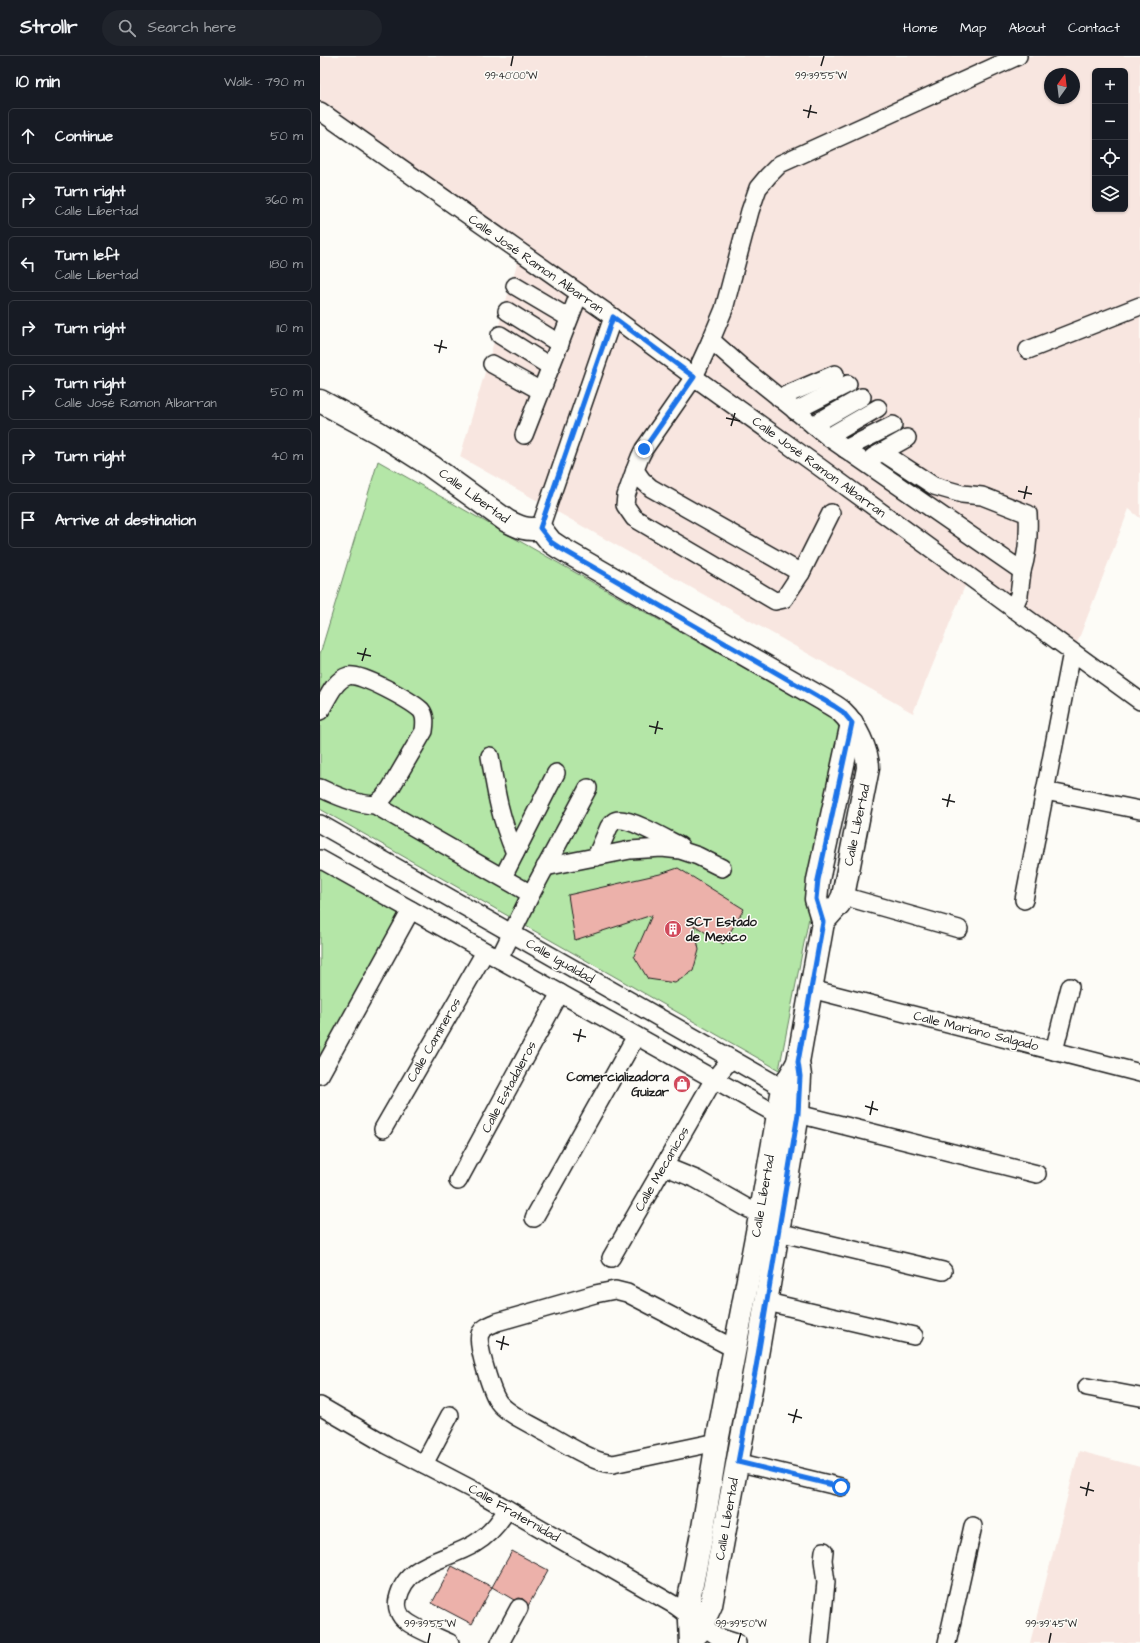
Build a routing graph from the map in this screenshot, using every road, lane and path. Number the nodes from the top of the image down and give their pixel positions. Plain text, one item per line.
1 (1018, 56) edge
2 (320, 110) edge
3 (515, 286) dead end
4 (579, 294) junction
5 (1140, 306) edge
6 (507, 311) dead end
7 (613, 317) junction
8 (570, 318) junction
9 (500, 335) dead end
10 (711, 340) junction
11 (560, 344) junction
12 (1028, 350) dead end
13 (492, 364) dead end
14 (551, 367) junction
15 (694, 377) junction
16 (541, 391) junction
17 (862, 397) dead end
18 (779, 398) junction
19 (320, 401) edge
20 (878, 408) dead end
21 (795, 411) junction
22 (813, 425) junction
23 (893, 425) dead end
24 (524, 435) dead end
25 (828, 437) junction
26 (907, 438) dead end
27 (845, 449) junction
28 (882, 452) junction
29 (864, 462) junction
30 (635, 470) junction
31 (831, 513) dead end
32 (540, 528) junction
33 (1022, 571) junction
34 (801, 573) junction
35 (1013, 609) junction
36 (1072, 652) junction
37 (1140, 701) edge
38 (320, 711) edge
39 (852, 723) junction
40 (490, 756) dead end
41 (556, 773) dead end
42 (320, 788) edge
43 (588, 788) dead end
44 (1045, 792) junction
45 (375, 805) junction
46 (1140, 810) edge
47 (320, 824) edge
48 (515, 853) junction
49 (698, 856) junction
50 (596, 857) junction
51 (320, 859) edge
52 (545, 867) junction
53 (722, 868) dead end
54 (504, 877) junction
55 (531, 894) junction
56 (842, 896) junction
57 (1024, 900) dead end
58 (411, 910) junction
59 (823, 922) junction
60 (959, 929) dead end
61 (512, 933) junction
62 (492, 955) junction
63 (1070, 987) dead end
64 (811, 989) junction
65 (560, 993) junction
66 (636, 1036) junction
67 (1054, 1051) junction
68 (731, 1059) junction
69 (1140, 1073) edge
70 (320, 1075) edge
71 (714, 1079) junction
72 (790, 1104) junction
73 (383, 1129) dead end
74 (664, 1166) junction
75 (1037, 1174) dead end
76 (458, 1181) dead end
77 (761, 1211) junction
78 (534, 1218) dead end
79 (778, 1232) junction
80 (611, 1258) dead end
81 (943, 1271) dead end
82 (767, 1302) junction
83 (914, 1336) dead end
84 (734, 1349) junction
85 (1087, 1387) dead end
86 (1140, 1397) edge
87 (320, 1406) edge
88 (450, 1415) dead end
89 (717, 1442) junction
90 (738, 1462) junction
91 (424, 1464) junction
92 (841, 1487) dead end
93 (507, 1509) junction
94 (973, 1526) dead end
95 (824, 1551) dead end
96 (518, 1608) dead end
97 (695, 1630) edge
98 (450, 1643) edge
99 (500, 1643) edge
100 (737, 1643) edge
101 (820, 1643) edge
102 (946, 1643) edge

1 - 10 street
2 - 4 street, Calle José Ramon Albarran
3 - 8 street
4 - 7 street, Calle José Ramon Albarran
4 - 8 street
5 - 12 street
6 - 11 street
7 - 15 street, Calle José Ramon Albarran
7 - 32 street
8 - 11 street
9 - 14 street
10 - 15 street
10 - 18 street
11 - 14 street
13 - 16 street
14 - 16 street
15 - 30 street
15 - 35 street, Calle José Ramon Albarran
16 - 24 street
17 - 22 street
18 - 21 street
18 - 21 street
19 - 32 main road, Calle Libertad
20 - 25 street
21 - 22 street
22 - 25 street
23 - 27 street
25 - 27 street
26 - 28 street
27 - 29 street
28 - 29 street
28 - 33 street
29 - 33 street
30 - 34 street
30 - 34 street
31 - 34 street
32 - 39 main road, Calle Libertad
33 - 35 street
35 - 36 street, Calle José Ramon Albarran
36 - 37 street, Calle José Ramon Albarran
36 - 44 street
38 - 45 street
39 - 56 main road, Calle Libertad
39 - 59 main road, Calle Libertad
40 - 48 street
41 - 48 street
42 - 45 street
43 - 52 street, Calle Camineros
44 - 46 street
44 - 57 street
45 - 54 street
47 - 61 street, Calle Igualdad
48 - 54 street
49 - 50 street
49 - 50 street
49 - 53 street
50 - 52 street
51 - 58 street
52 - 55 street, Calle Camineros
54 - 55 street
55 - 61 street, Calle Camineros
56 - 59 main road, Calle Libertad
56 - 60 street
58 - 62 street
58 - 70 street
59 - 64 main road, Calle Libertad
61 - 62 street, Calle Camineros
61 - 68 street, Calle Igualdad
62 - 65 street
62 - 73 street, Calle Camineros
63 - 67 street
64 - 67 street, Calle Mariano Salgado
64 - 72 main road, Calle Libertad
65 - 66 street
65 - 76 street, Calle Estadaleros
66 - 71 street
66 - 78 street
67 - 69 street, Calle Mariano Salgado
68 - 71 street, Calle Mecanicos
68 - 72 street, Calle Igualdad
71 - 72 street
71 - 74 street, Calle Mecanicos
72 - 75 street
72 - 77 main road, Calle Libertad
72 - 79 main road, Calle Libertad
74 - 77 street
74 - 80 street, Calle Mecanicos
77 - 84 main road, Calle Libertad
79 - 81 street
79 - 82 main road, Calle Libertad
82 - 83 street
82 - 90 main road, Calle Libertad
84 - 89 main road, Calle Libertad
84 - 89 street
85 - 86 street
87 - 91 street, Calle Fraternidad
88 - 91 street
89 - 97 main road, Calle Libertad
90 - 92 street
90 - 97 main road, Calle Libertad
91 - 93 street, Calle Fraternidad
93 - 97 street, Calle Fraternidad
93 - 98 street
94 - 102 street
95 - 101 street
96 - 99 street
97 - 100 street, Calle Fraternidad

